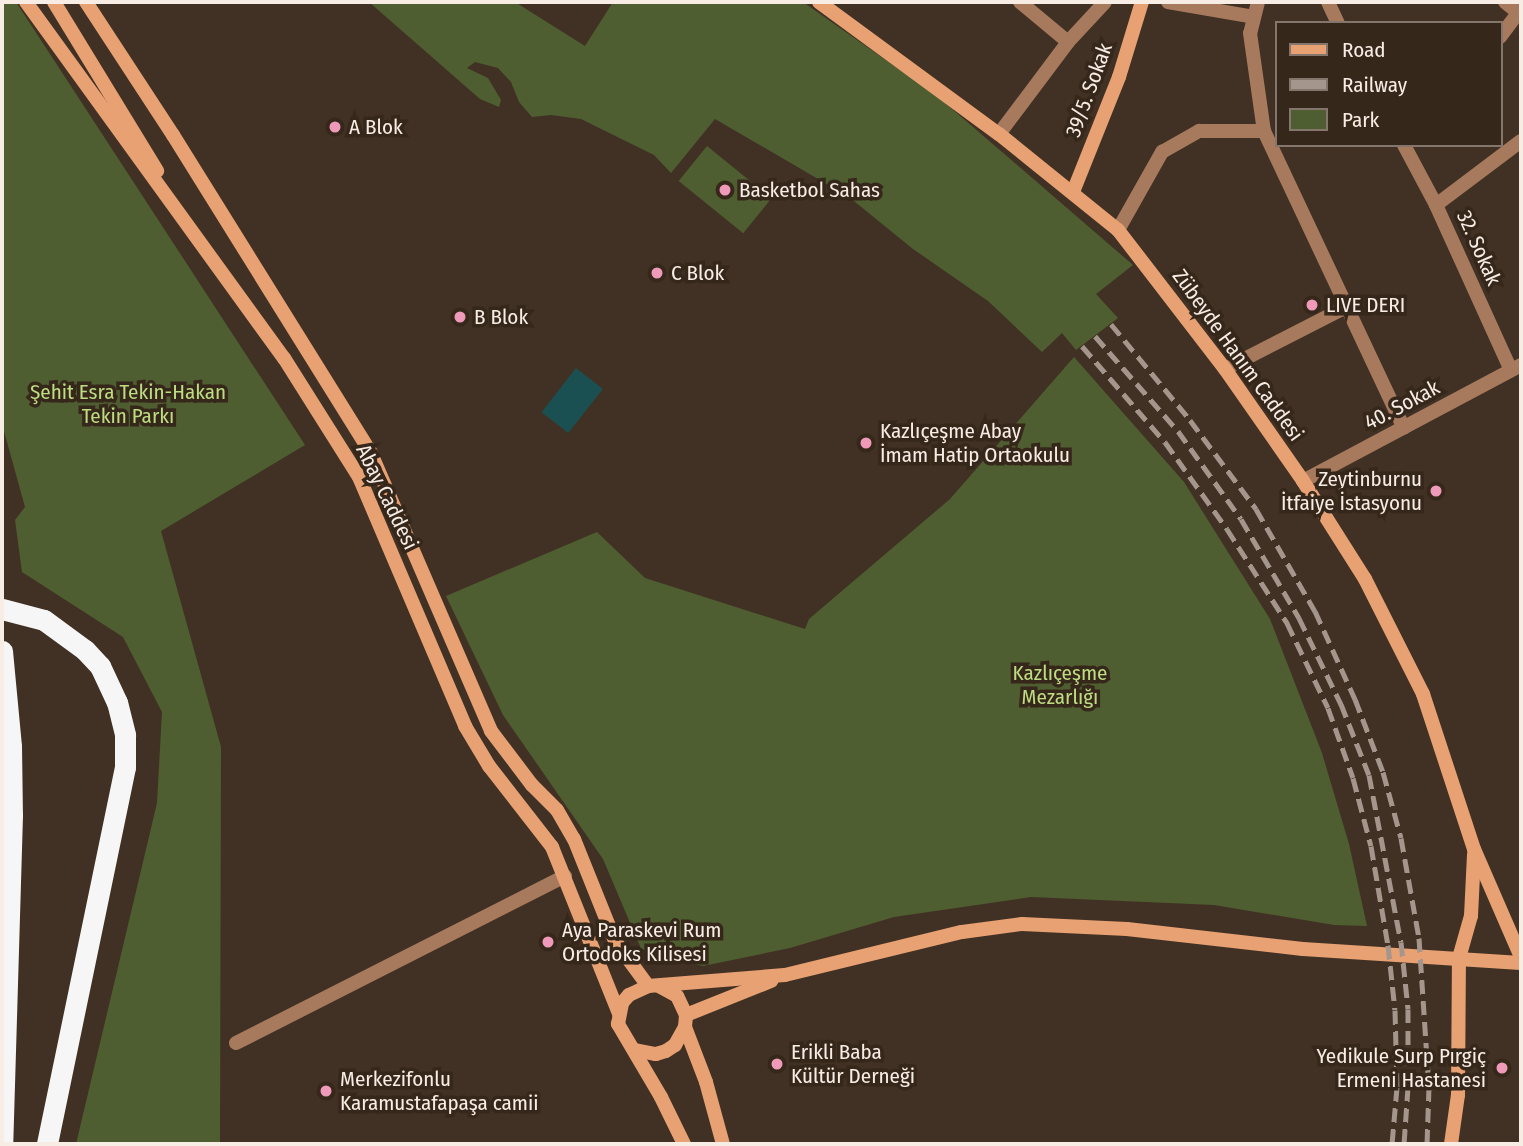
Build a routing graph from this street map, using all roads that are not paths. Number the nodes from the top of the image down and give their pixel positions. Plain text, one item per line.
1 (26, 2) edge
2 (54, 2) edge
3 (86, 2) edge
4 (819, 2) edge
5 (1020, 2) edge
6 (1105, 2) edge
7 (1142, 2) edge
8 (1168, 2) edge
9 (1258, 2) edge
10 (1328, 2) edge
11 (1505, 2) edge
12 (1520, 14) edge
13 (1254, 18) junction
14 (1337, 21) edge
15 (1502, 35) edge
16 (1068, 42) junction
17 (1264, 131) junction
18 (999, 134) junction
19 (1521, 141) edge
20 (1405, 147) edge
21 (1073, 192) junction
22 (1436, 205) junction
23 (182, 216) junction
24 (1118, 230) junction
25 (1346, 307) junction
26 (1516, 368) edge
27 (1225, 369) junction
28 (1404, 428) junction
29 (1303, 481) junction
30 (2, 609) edge
31 (2, 651) edge
32 (1474, 849) junction
33 (565, 876) junction
34 (1521, 957) edge
35 (1459, 958) junction
36 (1521, 963) edge
37 (785, 975) junction
38 (653, 986) junction
39 (619, 1014) junction
40 (686, 1021) junction
41 (236, 1043) dead end
42 (635, 1050) junction
43 (2, 1144) edge
44 (47, 1144) edge
45 (684, 1144) edge
46 (723, 1144) edge
47 (1451, 1144) edge

1 - 23 main road, Abay Caddesi
2 - 23 main road
3 - 38 main road, Abay Caddesi
4 - 18 main road, Zübeyde Hanım Caddesi
5 - 16 street
6 - 16 street
7 - 21 main road, 39/5. Sokak
8 - 13 street
9 - 13 street
10 - 14 street
11 - 12 street
12 - 15 street
13 - 17 street
16 - 18 street
17 - 24 street
17 - 25 street
18 - 21 main road, Zübeyde Hanım Caddesi
19 - 22 street
20 - 22 street, 32. Sokak
21 - 24 main road, Zübeyde Hanım Caddesi
22 - 26 street, 32. Sokak
23 - 33 main road, Abay Caddesi
24 - 27 main road, Zübeyde Hanım Caddesi
25 - 27 street
25 - 28 street
26 - 28 street, 40. Sokak
27 - 29 main road, Zübeyde Hanım Caddesi
28 - 29 street, 40. Sokak
29 - 32 main road, Zübeyde Hanım Caddesi
30 - 44 highway
31 - 43 highway
32 - 34 main road, Zübeyde Hanım Caddesi
32 - 35 main road
33 - 39 main road, Abay Caddesi
33 - 41 street
35 - 36 main road
35 - 37 main road
35 - 47 main road
37 - 38 main road
37 - 40 main road
38 - 39 main road
38 - 40 main road
39 - 42 main road
40 - 42 main road
40 - 46 main road
42 - 45 main road

